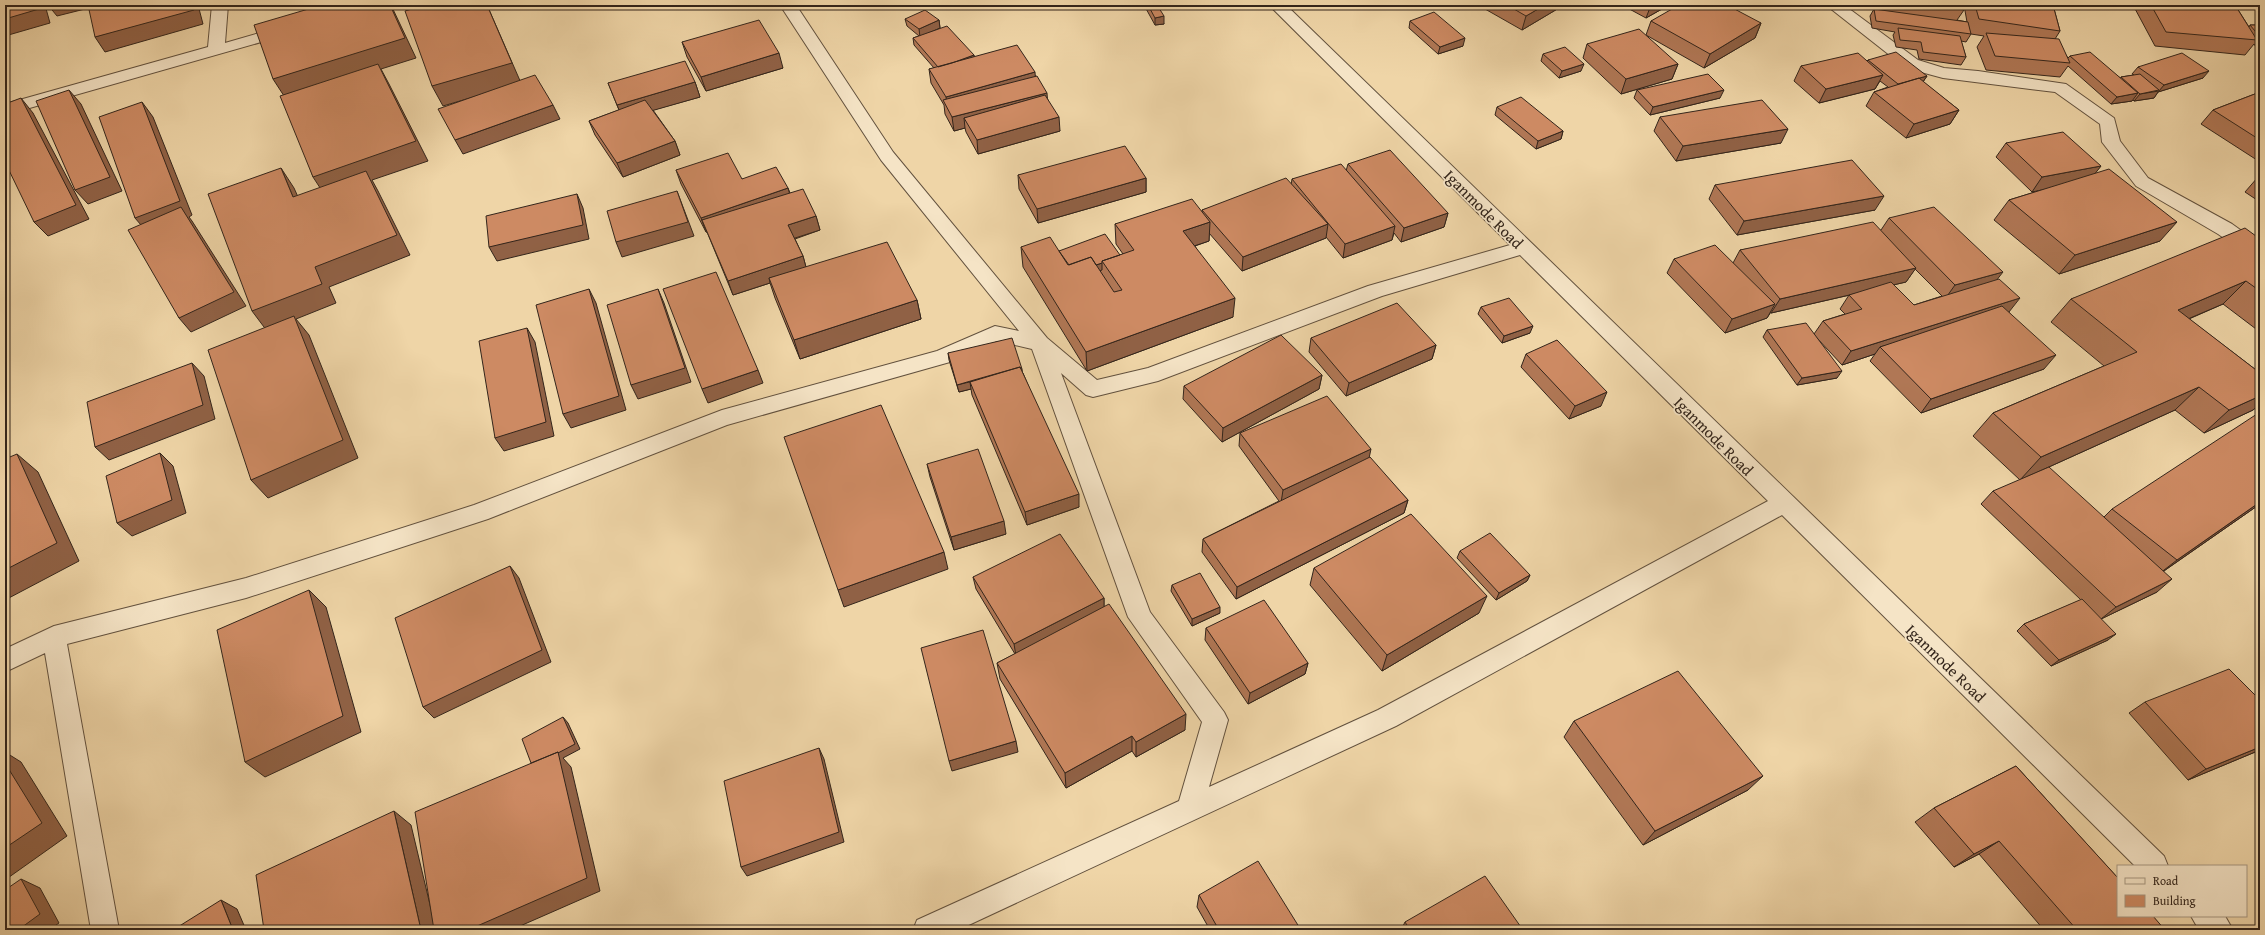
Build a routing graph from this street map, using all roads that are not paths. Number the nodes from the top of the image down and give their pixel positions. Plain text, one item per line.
1 (220, 5) edge
2 (788, 5) edge
3 (1277, 5) edge
4 (1834, 5) edge
5 (299, 27) edge
6 (216, 49) junction
7 (5, 110) edge
8 (1523, 248) junction
9 (2260, 254) edge
10 (1040, 342) junction
11 (1783, 504) junction
12 (54, 637) junction
13 (5, 661) edge
14 (1190, 807) junction
15 (2153, 865) edge
16 (2206, 917) edge
17 (105, 930) edge
18 (927, 930) edge
19 (2219, 930) edge

1 - 6 street
2 - 10 street
3 - 8 street, Iganmode Road
4 - 9 street
5 - 6 street
6 - 7 street
8 - 10 street
8 - 11 street, Iganmode Road
10 - 12 street
10 - 14 street
11 - 14 street
11 - 15 street, Iganmode Road
12 - 13 street
12 - 17 street
14 - 18 street
16 - 19 street

